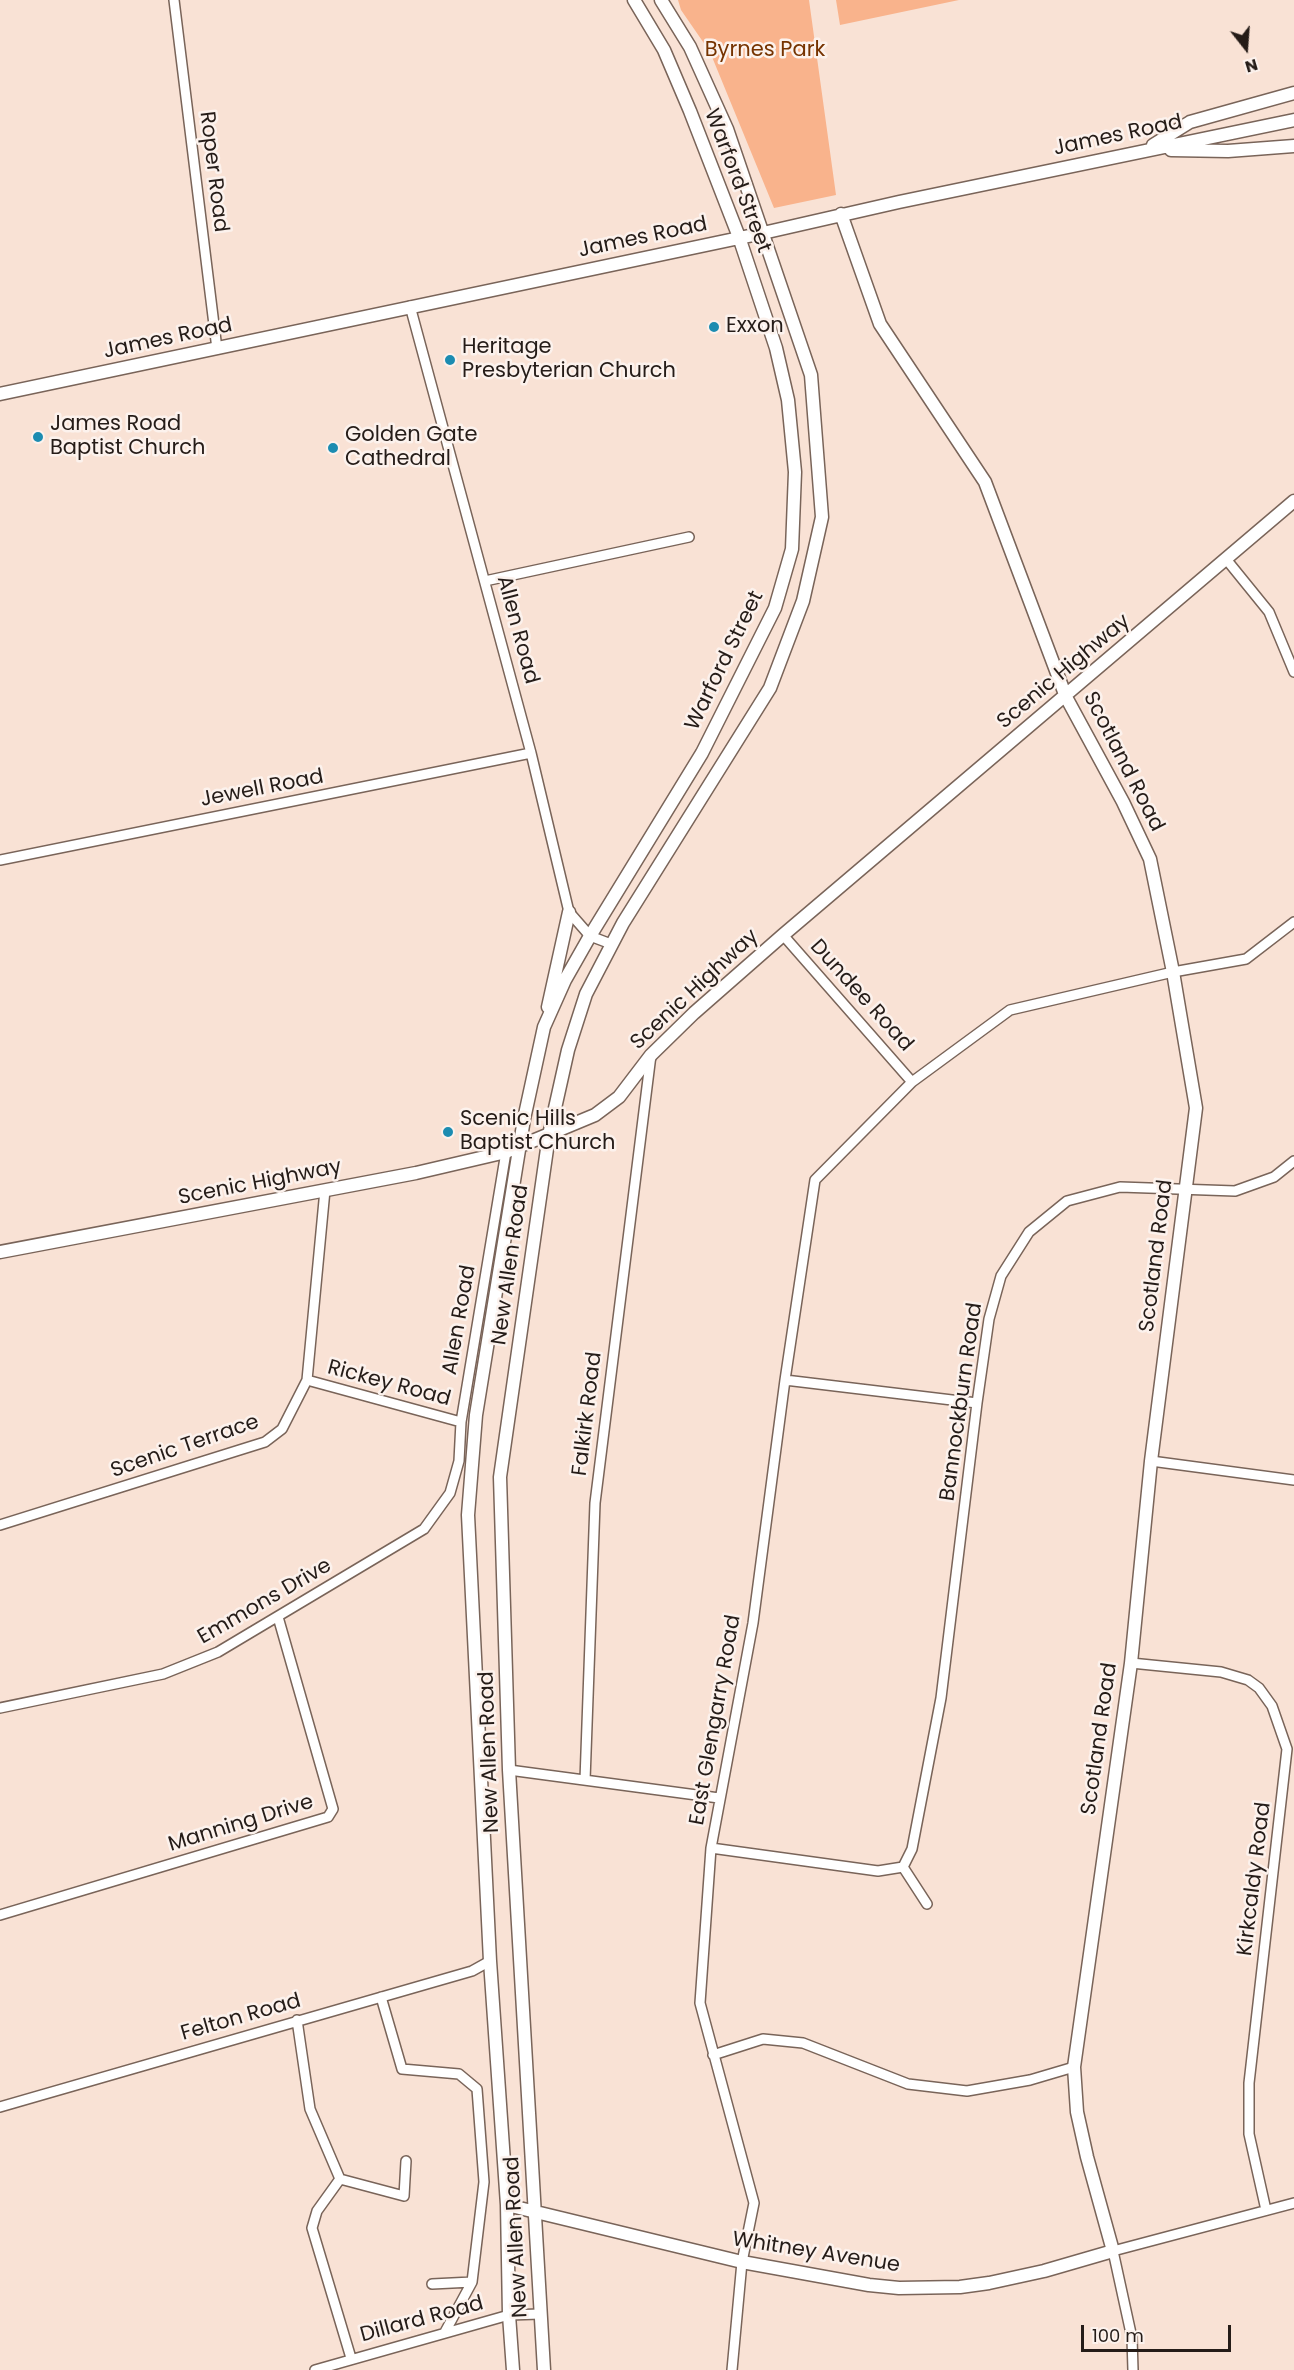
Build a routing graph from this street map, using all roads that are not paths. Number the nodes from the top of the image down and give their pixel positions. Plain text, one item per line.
1 (174, 0) edge
2 (634, 0) edge
3 (661, 0) edge
4 (1294, 93) edge
5 (1294, 120) edge
6 (1294, 146) edge
7 (1146, 149) junction
8 (841, 214) junction
9 (763, 233) junction
10 (739, 237) junction
11 (410, 306) junction
12 (217, 349) junction
13 (0, 394) edge
14 (1294, 501) edge
15 (689, 537) dead end
16 (1226, 559) junction
17 (485, 581) junction
18 (1294, 672) edge
19 (1066, 697) junction
20 (531, 753) junction
21 (0, 861) edge
22 (569, 912) junction
23 (1294, 922) edge
24 (783, 935) junction
25 (590, 936) junction
26 (611, 944) junction
27 (1173, 972) junction
28 (544, 1027) junction
29 (651, 1055) junction
30 (912, 1082) junction
31 (549, 1135) junction
32 (520, 1147) junction
33 (506, 1152) junction
34 (1294, 1161) edge
35 (1185, 1188) junction
36 (325, 1190) junction
37 (0, 1252) edge
38 (307, 1380) junction
39 (785, 1380) junction
40 (976, 1403) junction
41 (461, 1422) junction
42 (1151, 1461) junction
43 (1294, 1480) edge
44 (450, 1493) joint
45 (0, 1525) edge
46 (278, 1617) junction
47 (1131, 1663) junction
48 (0, 1708) edge
49 (509, 1770) junction
50 (585, 1780) junction
51 (719, 1798) junction
52 (711, 1848) junction
53 (903, 1867) junction
54 (927, 1904) dead end
55 (0, 1915) edge
56 (489, 1961) junction
57 (381, 1997) junction
58 (297, 2020) junction
59 (713, 2055) junction
60 (1074, 2067) junction
61 (0, 2106) edge
62 (406, 2161) dead end
63 (340, 2179) junction
64 (1294, 2202) edge
65 (507, 2205) junction
66 (1266, 2210) junction
67 (536, 2213) junction
68 (1113, 2251) junction
69 (742, 2262) junction
70 (472, 2282) junction
71 (432, 2284) dead end
72 (540, 2314) junction
73 (509, 2315) junction
74 (445, 2332) junction
75 (351, 2358) junction
76 (315, 2370) edge
77 (513, 2370) edge
78 (544, 2370) edge
79 (732, 2370) edge
80 (1133, 2370) edge

1 - 12 street, Roper Road
2 - 10 main road, Warford Street
3 - 9 main road, Warford Street
4 - 7 main road
5 - 7 main road, James Road
6 - 7 main road
7 - 8 main road, James Road
8 - 9 main road, James Road
8 - 19 main road, Scotland Road
9 - 10 main road, James Road
9 - 26 main road, Warford Street
10 - 11 main road, James Road
10 - 25 main road, Warford Street
11 - 12 main road, James Road
11 - 17 street, Allen Road
12 - 13 main road, James Road
14 - 16 main road, Scenic Highway
15 - 17 street
16 - 18 street
16 - 19 main road, Scenic Highway
17 - 20 street, Allen Road
19 - 24 main road, Scenic Highway
19 - 27 main road, Scotland Road
20 - 21 street, Jewell Road
20 - 22 street, Allen Road
22 - 25 street, Allen Road
22 - 28 main road
23 - 27 street
24 - 29 main road, Scenic Highway
24 - 30 street, Dundee Road
25 - 26 street, Allen Road
25 - 28 main road, Warford Street
26 - 31 main road, Warford Street
27 - 30 street
27 - 35 main road, Scotland Road
28 - 32 main road, Warford Street
29 - 31 main road, Scenic Highway
29 - 50 street, Falkirk Road
30 - 39 street, East Glengarry Road
31 - 32 main road, Scenic Highway
31 - 49 main road, New Allen Road
32 - 33 main road, Scenic Highway
32 - 56 main road, New Allen Road
33 - 36 main road, Scenic Highway
33 - 41 street, Allen Road
34 - 35 street, Bannockburn Road
35 - 40 street, Bannockburn Road
35 - 42 main road, Scotland Road
36 - 37 main road, Scenic Highway
36 - 38 street, Scenic Terrace
38 - 41 street, Rickey Road
38 - 45 street, Scenic Terrace
39 - 40 street
39 - 51 street, East Glengarry Road
40 - 53 street, Bannockburn Road
41 - 44 street, Allen Road
42 - 43 street
42 - 47 main road, Scotland Road
44 - 46 street, Emmons Drive
46 - 48 street, Emmons Drive
46 - 55 street, Manning Drive
47 - 60 main road, Scotland Road
47 - 66 street, Kirkcaldy Road
49 - 50 street
49 - 67 main road, New Allen Road
50 - 51 street
51 - 52 street, East Glengarry Road
52 - 53 street
52 - 59 street, East Glengarry Road
53 - 54 street
56 - 57 street, Felton Road
56 - 65 main road, New Allen Road
57 - 58 street, Felton Road
57 - 70 street
58 - 61 street, Felton Road
58 - 63 street
59 - 60 street
59 - 69 street, East Glengarry Road
60 - 68 main road, Scotland Road
62 - 63 street
63 - 75 street
64 - 66 street, Whitney Avenue
65 - 67 main road, Whitney Avenue
65 - 73 main road, New Allen Road
66 - 68 street, Whitney Avenue
67 - 69 main road, Whitney Avenue
67 - 72 main road, New Allen Road
68 - 69 main road, Whitney Avenue
68 - 80 street, Scotland Road
69 - 79 street, East Glengarry Road
70 - 71 street
70 - 74 street
72 - 73 street, Dillard Road
72 - 78 main road, New Allen Road
73 - 74 street, Dillard Road
73 - 77 main road, New Allen Road
74 - 75 street, Dillard Road
75 - 76 street, Dillard Road

